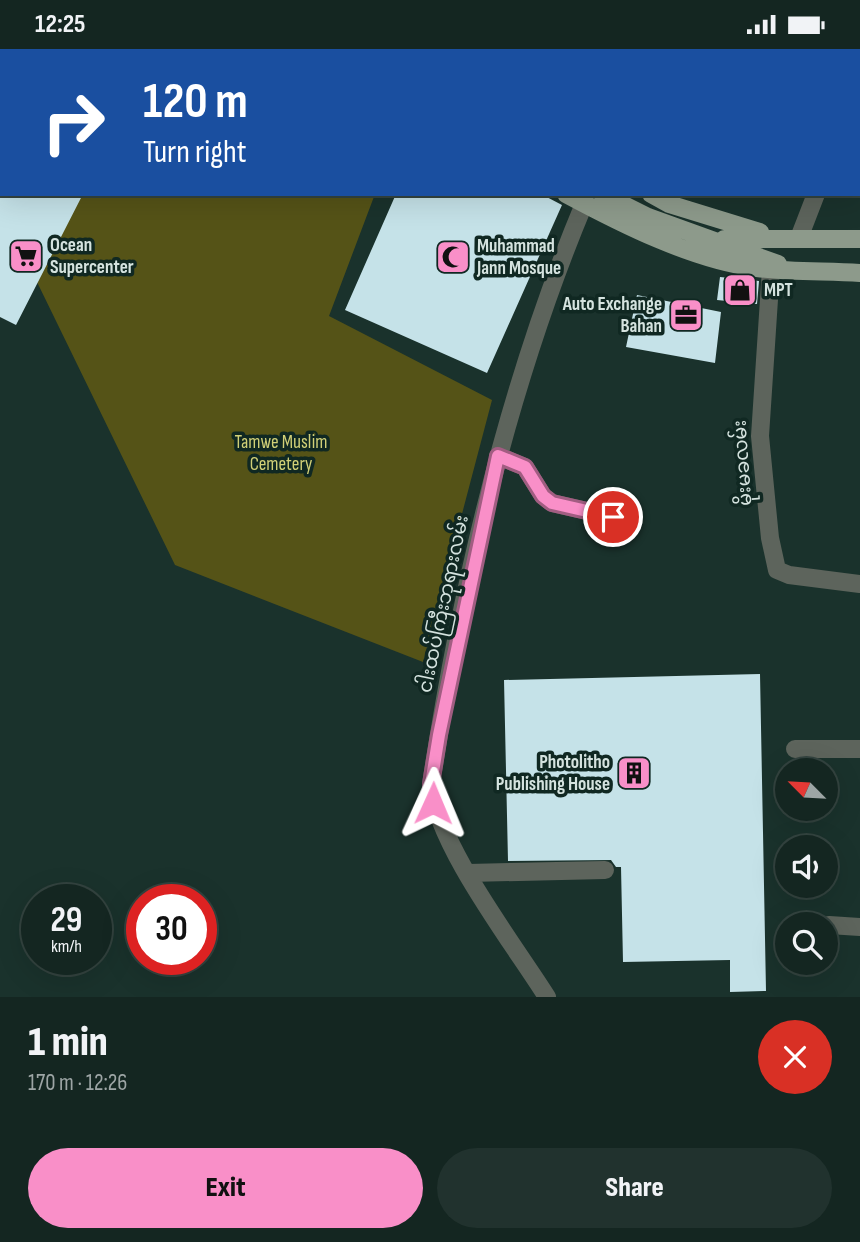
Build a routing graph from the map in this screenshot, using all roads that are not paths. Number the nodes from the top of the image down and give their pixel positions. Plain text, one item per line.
1 (570, 196) edge
2 (606, 196) edge
3 (815, 196) edge
4 (672, 199) edge
5 (584, 204) junction
6 (714, 239) junction
7 (793, 239) junction
8 (860, 239) edge
9 (771, 269) junction
10 (794, 270) junction
11 (860, 272) edge
12 (498, 456) junction
13 (613, 517) dead end
14 (860, 585) edge
15 (794, 749) dead end
16 (860, 749) edge
17 (605, 870) dead end
18 (468, 873) junction
19 (838, 926) edge
20 (860, 927) edge
21 (547, 997) edge

1 - 5 main road
2 - 6 main road
3 - 7 street
4 - 7 main road
5 - 9 main road
5 - 12 street, ငါးထပ်ကြီးဘုရားလမ်း
6 - 7 main road
6 - 10 main road
7 - 8 main road
9 - 10 main road
9 - 14 street, မိုးမခလမ်း
10 - 11 main road
12 - 13 street
12 - 18 street, ငါးထပ်ကြီးဘုရားလမ်း
15 - 16 street
17 - 18 street
18 - 21 street, ငါးထပ်ကြီးဘုရားလမ်း
19 - 20 street

